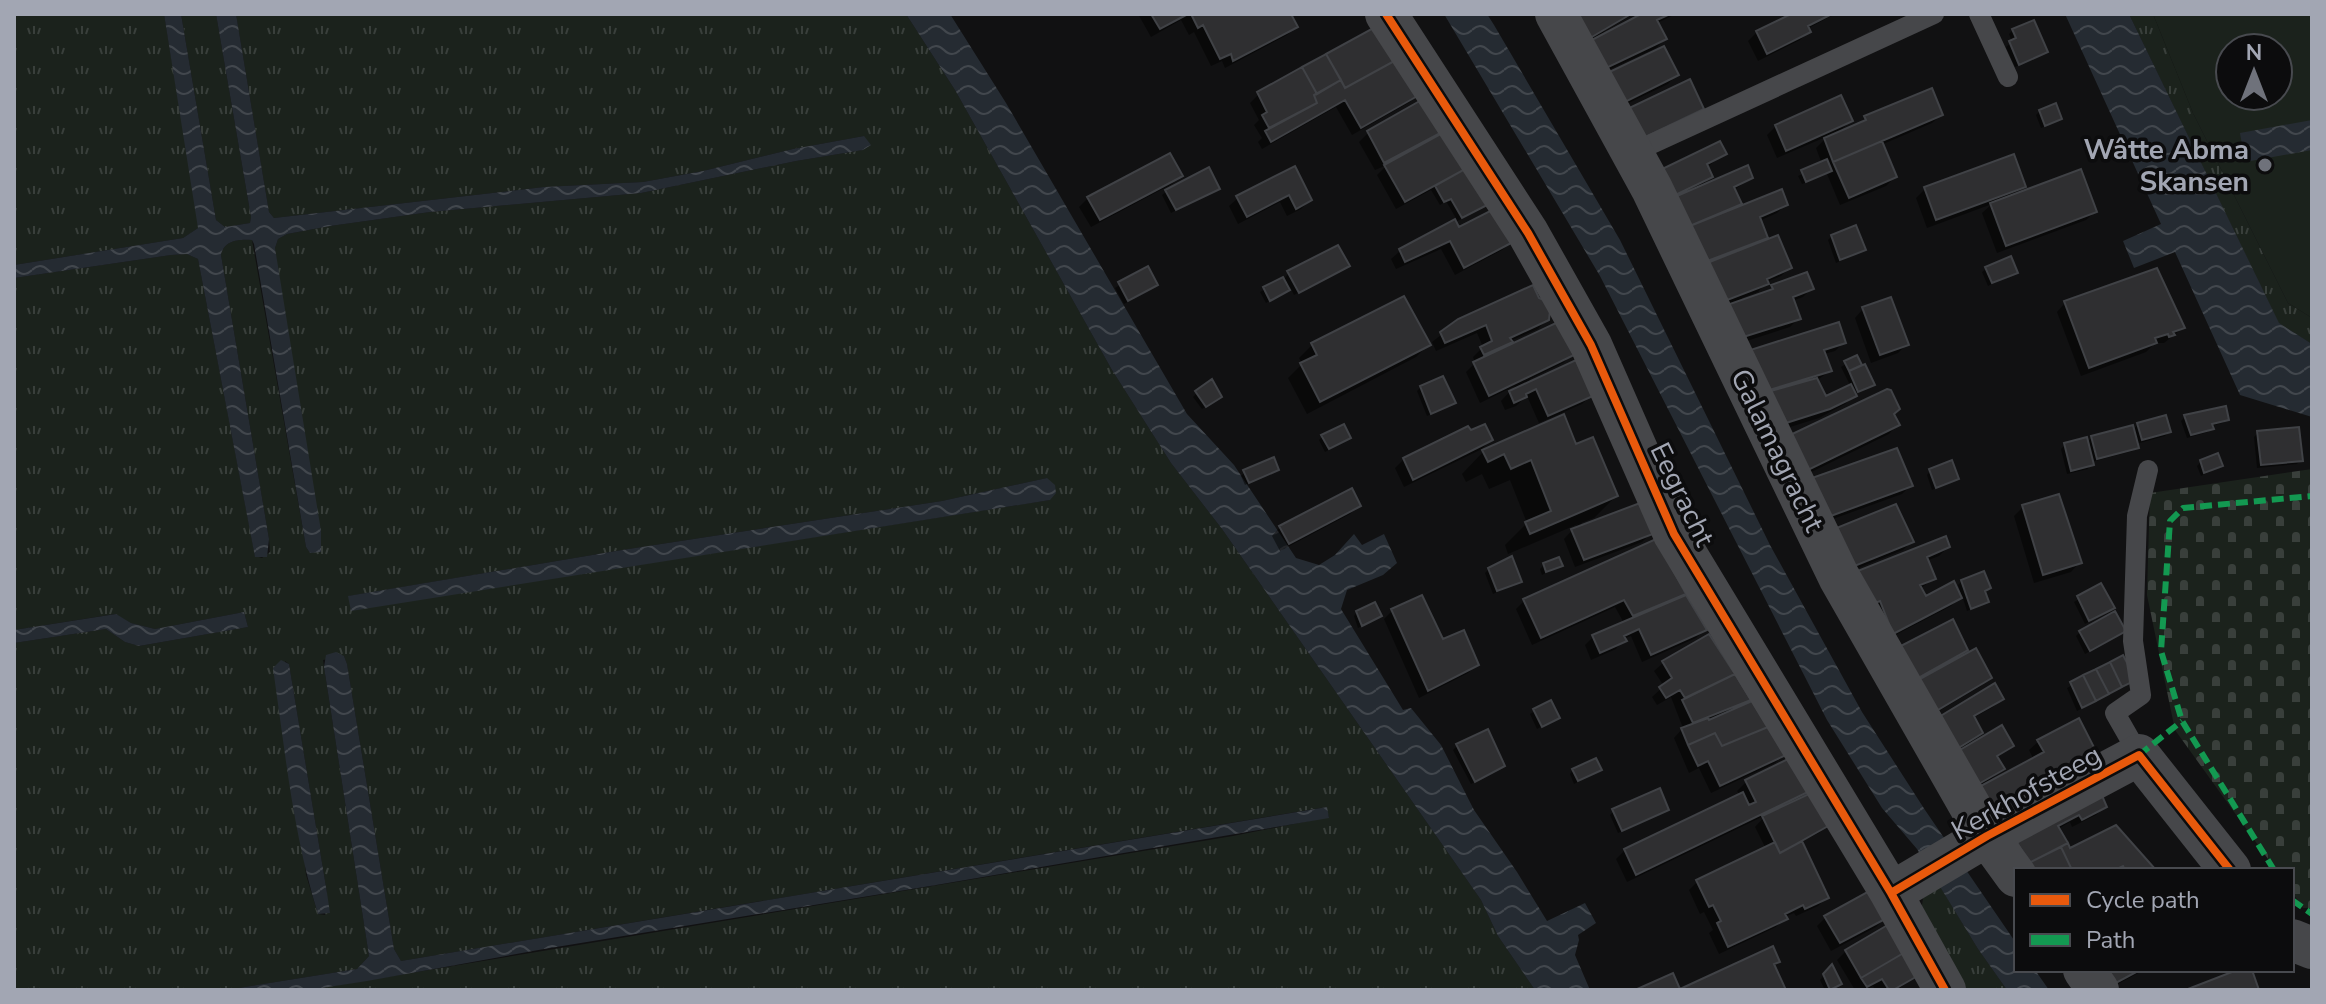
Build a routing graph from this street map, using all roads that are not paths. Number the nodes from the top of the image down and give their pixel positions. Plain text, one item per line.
1 (1386, 14) edge
2 (1556, 14) edge
3 (1934, 14) edge
4 (1979, 14) edge
5 (2008, 77) dead end
6 (1632, 153) junction
7 (2148, 470) dead end
8 (2139, 755) junction
9 (1974, 844) junction
10 (2228, 868) edge
11 (2014, 874) edge
12 (1906, 884) junction
13 (2085, 972) edge
14 (1945, 990) edge
15 (2098, 990) edge

1 - 12 street, Eegracht
2 - 6 street, Galamagracht
3 - 6 lane
4 - 5 lane
6 - 9 street, Galamagracht
7 - 8 lane
8 - 9 street, Kerkhofsteeg
8 - 10 street, Kerkhofsteeg
9 - 11 street, Galamagracht
9 - 12 street, Kerkhofsteeg
12 - 14 street, Eegracht
13 - 15 street

